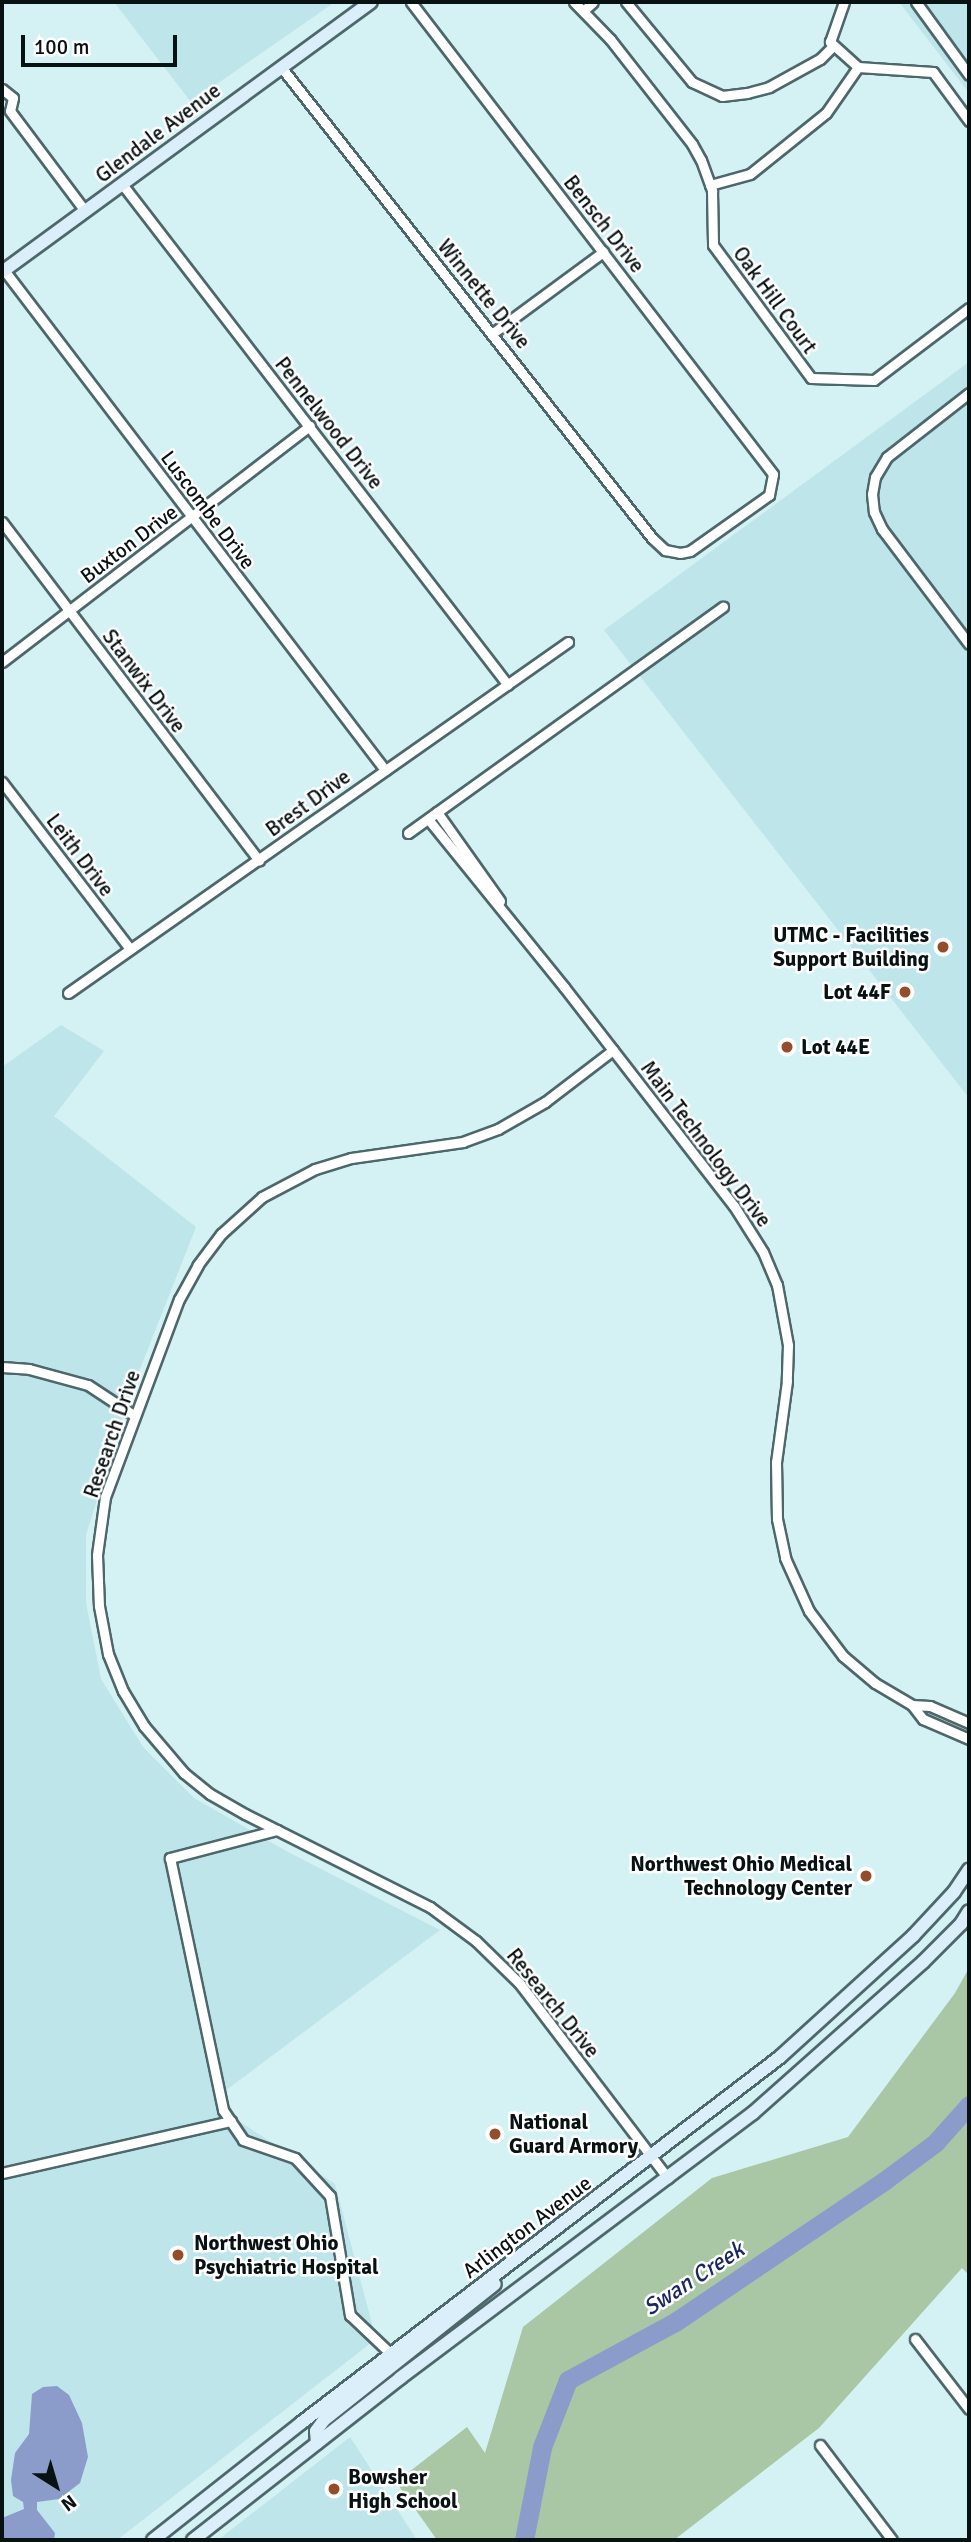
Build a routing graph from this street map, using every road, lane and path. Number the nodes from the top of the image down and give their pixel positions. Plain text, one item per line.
1 (370, 2) edge
2 (411, 2) edge
3 (574, 2) edge
4 (593, 2) edge
5 (626, 2) edge
6 (844, 2) edge
7 (916, 2) edge
8 (583, 11) junction
9 (832, 47) junction
10 (281, 67) junction
11 (858, 67) junction
12 (969, 75) edge
13 (2, 89) edge
14 (6, 112) edge
15 (969, 121) edge
16 (122, 184) junction
17 (710, 185) junction
18 (85, 211) junction
19 (604, 252) junction
20 (3, 271) edge
21 (969, 308) edge
22 (494, 333) junction
23 (969, 393) edge
24 (310, 426) junction
25 (192, 518) junction
26 (2, 522) edge
27 (659, 545) joint
28 (723, 607) dead end
29 (69, 611) junction
30 (568, 642) dead end
31 (969, 644) edge
32 (2, 662) edge
33 (508, 685) junction
34 (385, 770) junction
35 (2, 782) edge
36 (437, 812) junction
37 (428, 818) junction
38 (408, 833) dead end
39 (259, 860) junction
40 (512, 920) junction
41 (130, 949) junction
42 (68, 993) dead end
43 (613, 1050) junction
44 (2, 1367) edge
45 (135, 1416) junction
46 (912, 1705) junction
47 (969, 1723) edge
48 (969, 1739) edge
49 (277, 1830) junction
50 (969, 1870) edge
51 (969, 1911) edge
52 (231, 2121) junction
53 (652, 2157) junction
54 (2, 2173) edge
55 (668, 2178) junction
56 (536, 2245) junction
57 (915, 2339) dead end
58 (391, 2354) junction
59 (969, 2409) edge
60 (317, 2443) junction
61 (820, 2445) dead end
62 (153, 2540) edge
63 (193, 2540) edge
64 (892, 2540) edge

1 - 10 street, Glendale Avenue
2 - 19 street, Bensch Drive
3 - 8 street, Oak Hill Court
4 - 8 street
5 - 9 street
6 - 9 street
7 - 12 street
8 - 17 street, Oak Hill Court
9 - 11 street
10 - 16 street, Glendale Avenue
10 - 22 street, Winnette Drive
11 - 15 street
11 - 17 street
13 - 14 street
14 - 18 street
16 - 18 street, Glendale Avenue
16 - 24 street, Pennelwood Drive
17 - 21 street, Oak Hill Court
18 - 20 street, Glendale Avenue
19 - 22 street
19 - 27 street, Bensch Drive
20 - 25 street, Luscombe Drive
22 - 27 street, Winnette Drive
23 - 31 street
24 - 25 street, Buxton Drive
24 - 33 street, Pennelwood Drive
25 - 29 street, Buxton Drive
25 - 34 street, Luscombe Drive
26 - 29 street, Stanwix Drive
28 - 36 street
29 - 32 street, Buxton Drive
29 - 39 street, Stanwix Drive
30 - 33 street, Brest Drive
33 - 34 street, Brest Drive
34 - 39 street, Brest Drive
35 - 41 street, Leith Drive
36 - 37 street
36 - 40 street
37 - 38 street
37 - 40 street
39 - 41 street, Brest Drive
40 - 43 street, Main Technology Drive
41 - 42 street, Brest Drive
43 - 45 street, Research Drive
43 - 46 street, Main Technology Drive
44 - 45 street
45 - 49 street, Research Drive
46 - 47 street, Main Technology Drive
46 - 48 street, Main Technology Drive
49 - 52 street
49 - 53 street, Research Drive
50 - 53 street, Arlington Avenue
51 - 55 street
52 - 54 street
52 - 58 street
53 - 55 street, Research Drive
53 - 56 street, Arlington Avenue
55 - 60 street
56 - 58 street, Arlington Avenue
56 - 60 street
57 - 59 street
58 - 62 street, Arlington Avenue
60 - 63 street
61 - 64 street

